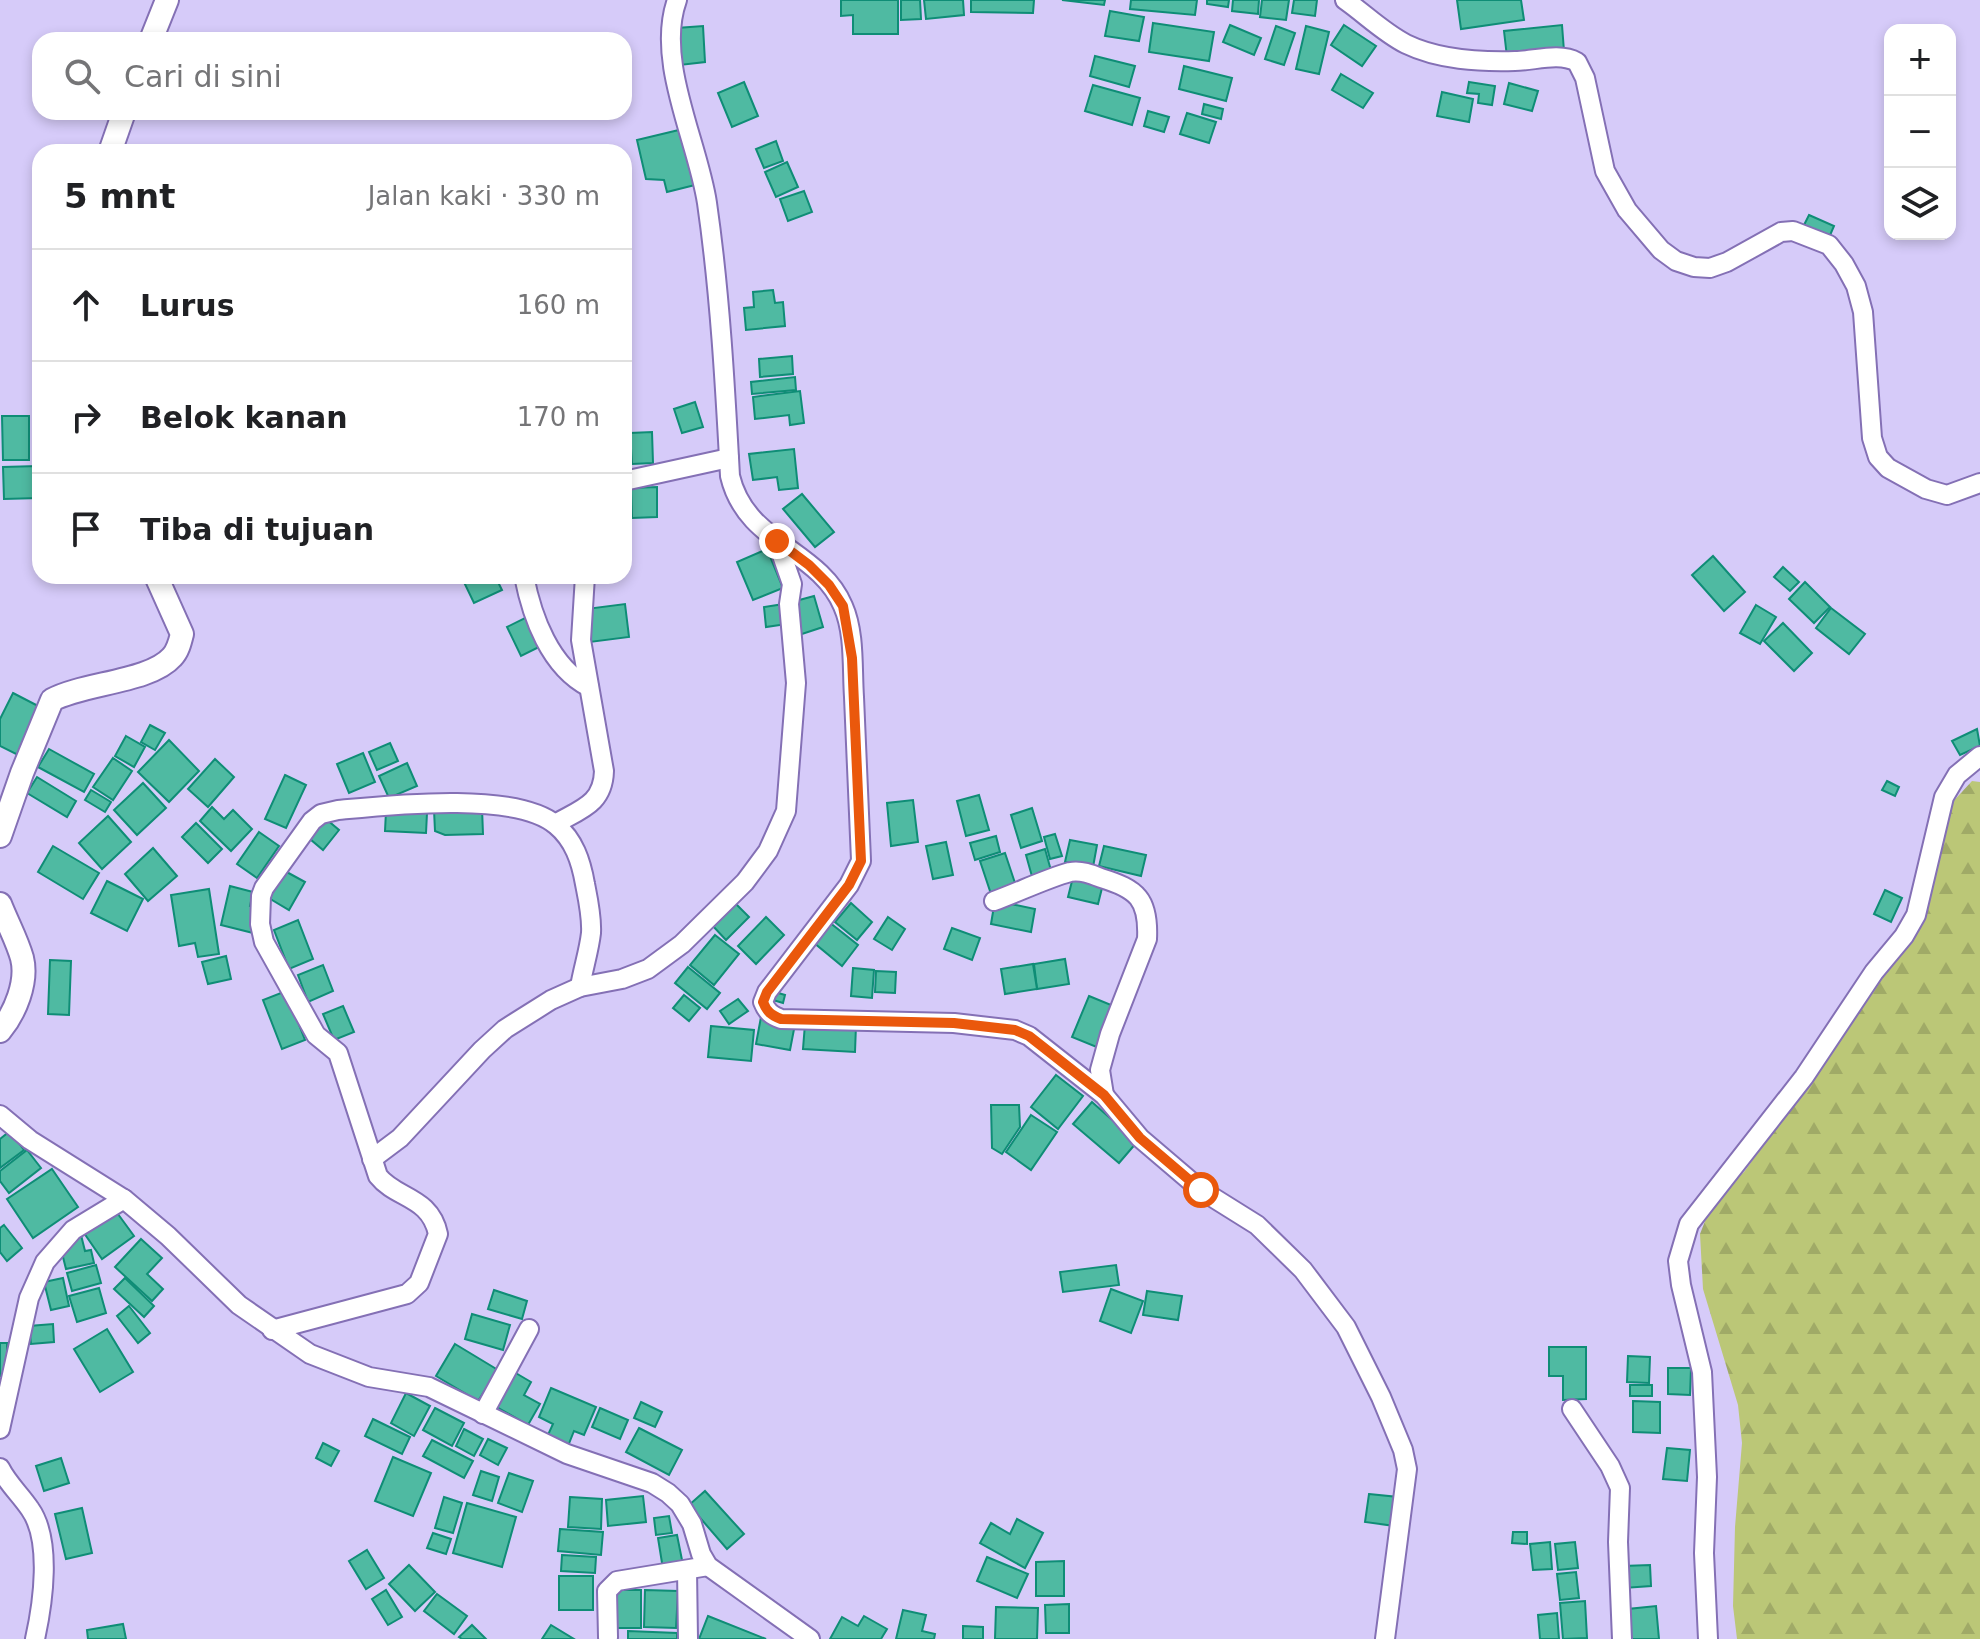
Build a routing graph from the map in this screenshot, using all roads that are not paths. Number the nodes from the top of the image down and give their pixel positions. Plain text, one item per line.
1 (167, 0) edge
2 (677, 0) edge
3 (1345, 0) edge
4 (154, 32) edge
5 (121, 120) edge
6 (113, 144) edge
7 (729, 458) junction
8 (632, 479) edge
9 (1980, 483) edge
10 (777, 541) junction
11 (160, 584) edge
12 (526, 584) edge
13 (584, 584) edge
14 (589, 687) junction
15 (1980, 756) edge
16 (555, 824) junction
17 (0, 836) edge
18 (994, 901) dead end
19 (0, 904) edge
20 (580, 987) junction
21 (0, 1031) edge
22 (1104, 1095) junction
23 (0, 1115) edge
24 (372, 1159) junction
25 (124, 1199) junction
26 (529, 1329) dead end
27 (272, 1330) junction
28 (1572, 1409) dead end
29 (483, 1414) junction
30 (0, 1429) edge
31 (0, 1468) edge
32 (708, 1566) junction
33 (687, 1570) junction
34 (608, 1637) dead end
35 (35, 1639) edge
36 (688, 1639) edge
37 (810, 1639) edge
38 (1385, 1639) edge
39 (1622, 1639) edge
40 (1708, 1639) edge

1 - 4 street
2 - 7 street
3 - 9 street
5 - 6 street
7 - 8 street
7 - 10 street
10 - 20 street
10 - 22 street
11 - 17 street
12 - 14 street
13 - 14 street
14 - 16 street
15 - 40 street
16 - 20 street
16 - 24 street
18 - 22 street
19 - 21 street
20 - 24 street
22 - 38 street
23 - 25 street
24 - 27 street
25 - 27 street
25 - 30 street
26 - 29 street
27 - 29 street
28 - 39 street
29 - 32 street
31 - 35 street
32 - 33 street
32 - 37 street
33 - 34 street
33 - 36 street

